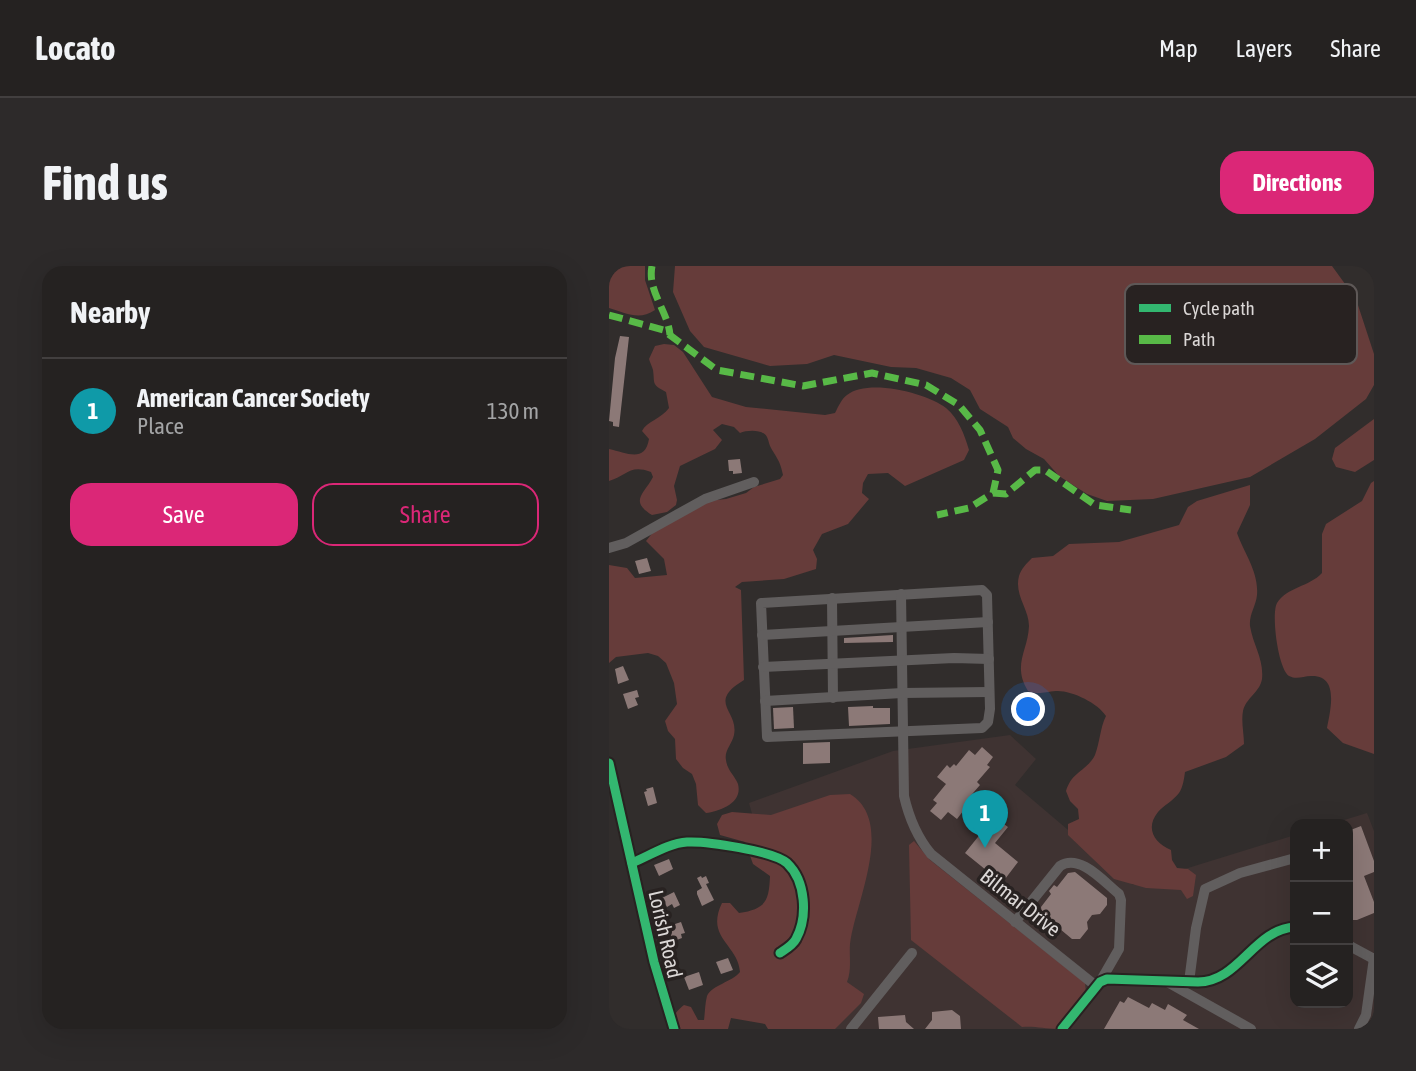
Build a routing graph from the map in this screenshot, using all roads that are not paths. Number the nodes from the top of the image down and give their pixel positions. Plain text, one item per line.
1 (754, 482) dead end
2 (609, 548) edge
3 (901, 594) junction
4 (832, 598) junction
5 (988, 622) junction
6 (901, 627) junction
7 (833, 631) junction
8 (762, 635) junction
9 (989, 659) junction
10 (902, 660) junction
11 (833, 664) junction
12 (763, 667) junction
13 (989, 692) junction
14 (902, 693) junction
15 (833, 698) junction
16 (765, 701) junction
17 (903, 732) junction
18 (609, 763) edge
19 (614, 808) edge
20 (1290, 859) edge
21 (632, 863) junction
22 (1015, 922) junction
23 (1290, 927) edge
24 (1353, 948) edge
25 (780, 953) dead end
26 (912, 953) dead end
27 (1374, 959) edge
28 (1165, 981) junction
29 (1189, 982) junction
30 (1098, 984) junction
31 (674, 1029) edge
32 (851, 1029) edge
33 (1062, 1029) edge
34 (1251, 1029) edge
35 (1359, 1029) edge

1 - 2 street
3 - 4 street
3 - 5 street
3 - 6 street, Bilmar Drive
4 - 7 street
4 - 8 street
5 - 6 street
5 - 9 street
6 - 7 street
6 - 10 street, Bilmar Drive
7 - 8 street
7 - 11 street
8 - 12 street
9 - 10 street
9 - 13 street
10 - 11 street
10 - 14 street, Bilmar Drive
11 - 12 street
11 - 15 street
12 - 16 street
13 - 14 street
13 - 17 street
14 - 15 street
14 - 17 street, Bilmar Drive
15 - 16 street
16 - 17 street
17 - 22 street, Bilmar Drive
18 - 19 street, Lorish Road
19 - 21 street, Lorish Road
20 - 29 street
21 - 25 street
21 - 31 street, Lorish Road
22 - 30 street, Bilmar Drive
22 - 30 street
23 - 29 street
24 - 27 street
26 - 32 street
27 - 35 street
28 - 29 street
28 - 30 street
28 - 34 street
30 - 33 street

